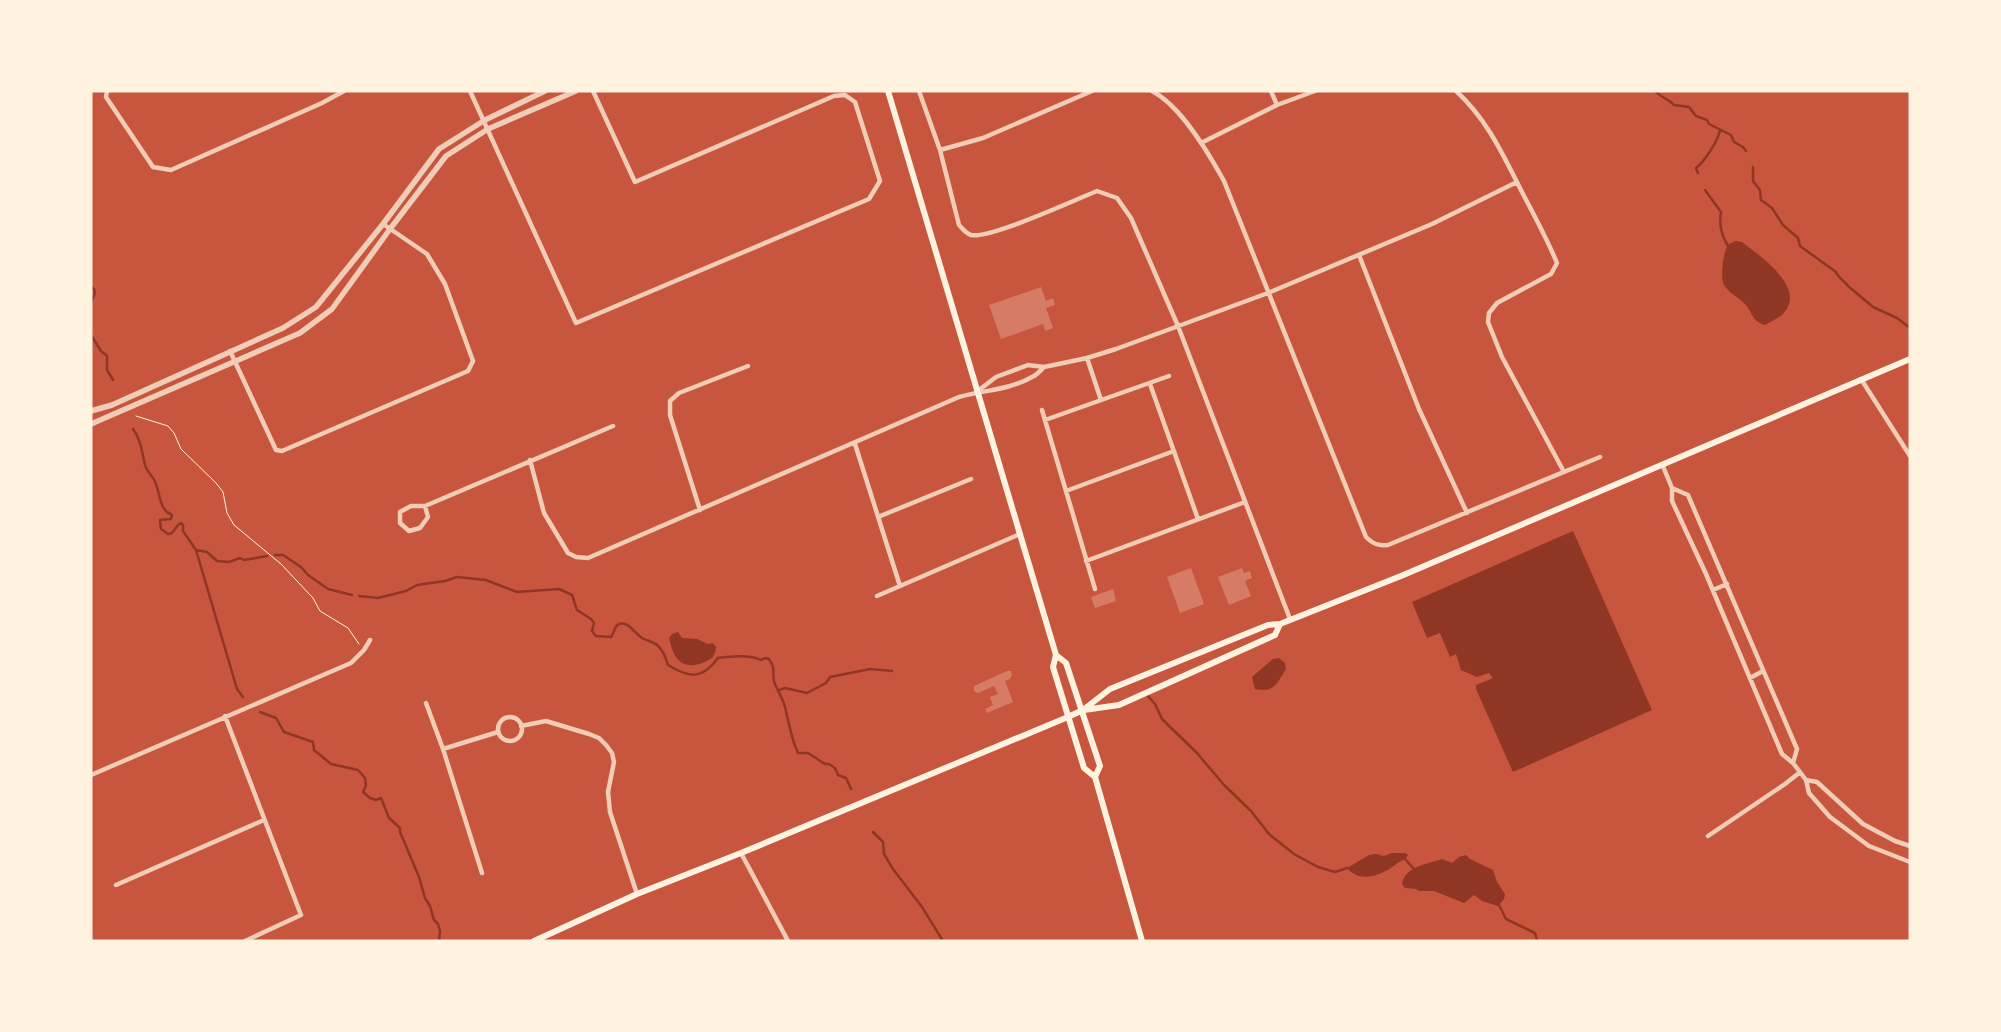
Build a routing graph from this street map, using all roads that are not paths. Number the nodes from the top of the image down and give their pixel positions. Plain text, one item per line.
1 (108, 91) edge
2 (344, 91) edge
3 (470, 91) edge
4 (545, 91) edge
5 (576, 91) edge
6 (593, 91) edge
7 (888, 91) edge
8 (919, 91) edge
9 (1092, 91) edge
10 (1152, 91) edge
11 (1272, 91) edge
12 (1315, 91) edge
13 (1456, 91) edge
14 (1277, 105) junction
15 (484, 120) junction
16 (488, 129) junction
17 (1201, 143) junction
18 (940, 150) junction
19 (1517, 182) junction
20 (383, 224) junction
21 (390, 229) junction
22 (1359, 254) junction
23 (1268, 293) junction
24 (1178, 326) junction
25 (230, 351) junction
26 (1087, 358) junction
27 (1910, 359) edge
28 (236, 362) junction
29 (748, 366) dead end
30 (1044, 367) junction
31 (1169, 376) dead end
32 (1861, 379) junction
33 (1150, 384) junction
34 (978, 391) junction
35 (1101, 400) junction
36 (1042, 410) dead end
37 (91, 411) edge
38 (1045, 420) junction
39 (91, 424) edge
40 (613, 426) dead end
41 (854, 444) junction
42 (1174, 451) junction
43 (1910, 456) edge
44 (1600, 457) dead end
45 (530, 460) junction
46 (1662, 464) junction
47 (1564, 472) junction
48 (971, 479) dead end
49 (1672, 488) junction
50 (1066, 492) junction
51 (1245, 502) junction
52 (425, 506) junction
53 (700, 510) junction
54 (1467, 513) junction
55 (878, 517) junction
56 (1198, 519) junction
57 (1020, 534) junction
58 (1086, 560) junction
59 (1727, 584) junction
60 (900, 586) junction
61 (1094, 589) dead end
62 (1713, 590) junction
63 (877, 596) dead end
64 (1290, 619) junction
65 (1280, 624) junction
66 (370, 640) dead end
67 (1056, 655) junction
68 (1763, 672) junction
69 (1750, 678) junction
70 (426, 704) dead end
71 (1083, 710) junction
72 (225, 716) junction
73 (1068, 717) junction
74 (521, 726) junction
75 (498, 732) junction
76 (443, 749) junction
77 (1793, 763) junction
78 (1799, 773) junction
79 (91, 775) edge
80 (1095, 777) junction
81 (1806, 780) junction
82 (264, 820) junction
83 (1708, 836) dead end
84 (1910, 846) edge
85 (741, 853) junction
86 (1909, 861) edge
87 (482, 874) dead end
88 (116, 885) dead end
89 (637, 894) junction
90 (245, 941) edge
91 (534, 941) edge
92 (788, 941) edge
93 (1142, 941) edge

1 - 2 street
3 - 15 street
4 - 15 street
5 - 16 street
6 - 16 street
7 - 34 main road
8 - 18 street
9 - 18 street
10 - 17 street
11 - 14 street
12 - 14 street
13 - 19 street
14 - 17 street
15 - 16 street
15 - 20 street
16 - 21 street
17 - 23 street
18 - 24 street
19 - 22 street
19 - 47 street
20 - 21 street
20 - 25 street
21 - 28 street
21 - 28 street
22 - 23 street
22 - 54 street
23 - 24 street
23 - 54 street
24 - 26 street
24 - 51 street
25 - 28 street
25 - 37 street
26 - 30 street
26 - 35 street
27 - 32 main road
28 - 39 street
29 - 53 street
30 - 34 street
30 - 34 street
31 - 33 street
32 - 43 street
32 - 46 main road
33 - 35 street
33 - 42 street
34 - 41 street
34 - 57 main road
35 - 38 street
36 - 38 street
38 - 50 street
40 - 45 street
41 - 53 street
41 - 55 street
42 - 50 street
42 - 56 street
44 - 47 street
45 - 52 street
45 - 53 street
46 - 49 street
46 - 64 main road
47 - 54 street
48 - 55 street
49 - 59 street
49 - 62 street
50 - 58 street
51 - 56 street
51 - 64 street
52 - 52 street
55 - 60 street
56 - 58 street
57 - 60 street
57 - 67 main road
58 - 61 street
59 - 62 street
59 - 68 street
60 - 63 street
62 - 69 street
64 - 65 main road
65 - 71 main road
65 - 71 main road
66 - 72 street
67 - 71 main road
67 - 73 main road
68 - 69 street
68 - 77 street
69 - 77 street
70 - 76 street
71 - 73 main road
71 - 80 main road
72 - 79 street
72 - 82 street
73 - 80 main road
73 - 85 main road
74 - 75 street
74 - 75 street
74 - 89 street
75 - 76 street
76 - 87 street
77 - 78 street
78 - 81 street
78 - 83 street
80 - 93 main road
81 - 84 street
81 - 86 street
82 - 88 street
82 - 90 street
85 - 89 main road
85 - 92 street
89 - 91 main road

